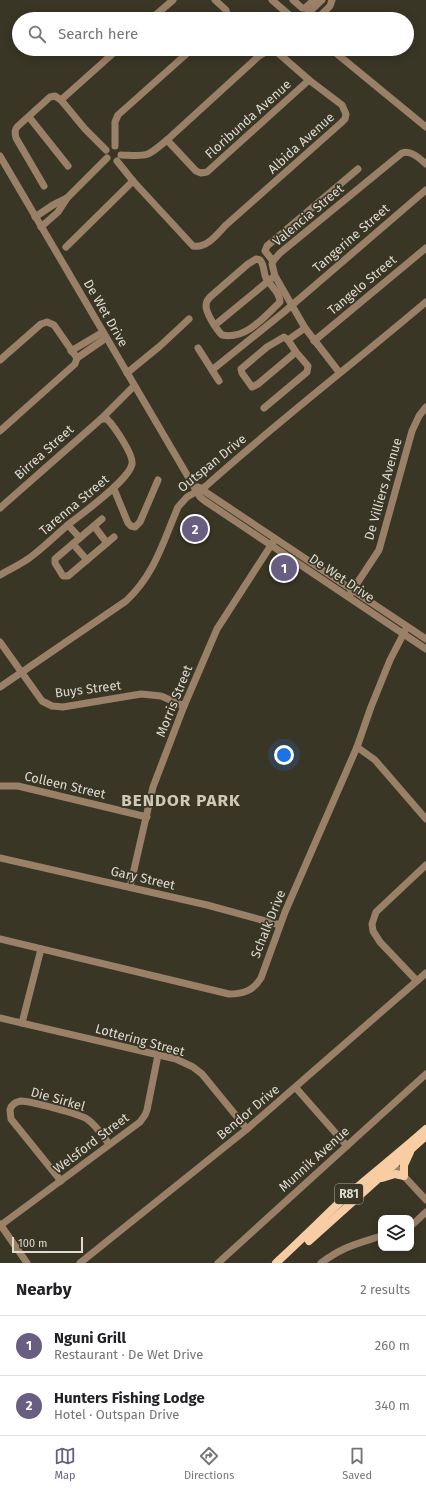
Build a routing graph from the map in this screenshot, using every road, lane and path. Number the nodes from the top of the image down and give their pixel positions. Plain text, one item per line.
1 (173, 0) edge
2 (215, 0) edge
3 (272, 0) edge
4 (293, 0) edge
5 (314, 0) edge
6 (322, 0) edge
7 (332, 0) edge
8 (159, 12) edge
9 (226, 12) edge
10 (286, 12) edge
11 (309, 12) edge
12 (324, 12) edge
13 (110, 56) edge
14 (184, 56) edge
15 (260, 56) edge
16 (282, 56) edge
17 (340, 56) edge
18 (309, 80) junction
19 (61, 100) junction
20 (29, 117) junction
21 (426, 126) edge
22 (167, 140) junction
23 (115, 146) junction
24 (106, 150) junction
25 (0, 156) edge
26 (107, 158) junction
27 (119, 158) junction
28 (426, 164) edge
29 (68, 166) dead end
30 (358, 169) dead end
31 (133, 181) junction
32 (44, 186) dead end
33 (426, 190) edge
34 (67, 198) junction
35 (35, 217) junction
36 (41, 227) junction
37 (66, 246) dead end
38 (426, 248) edge
39 (273, 261) junction
40 (275, 276) junction
41 (268, 280) junction
42 (426, 302) edge
43 (292, 305) junction
44 (189, 319) dead end
45 (215, 325) junction
46 (305, 328) junction
47 (104, 335) junction
48 (288, 340) junction
49 (314, 341) junction
50 (198, 348) dead end
51 (72, 351) junction
52 (296, 352) junction
53 (77, 358) junction
54 (0, 360) edge
55 (212, 370) junction
56 (339, 372) junction
57 (127, 373) junction
58 (218, 381) dead end
59 (134, 386) junction
60 (426, 407) edge
61 (264, 408) dead end
62 (103, 418) junction
63 (0, 431) edge
64 (158, 480) dead end
65 (114, 488) junction
66 (199, 491) junction
67 (0, 508) edge
68 (102, 519) dead end
69 (68, 525) junction
70 (94, 526) junction
71 (114, 537) dead end
72 (80, 538) junction
73 (273, 542) junction
74 (107, 543) junction
75 (73, 544) junction
76 (87, 560) junction
77 (0, 575) edge
78 (353, 590) junction
79 (348, 597) junction
80 (407, 627) junction
81 (403, 634) junction
82 (426, 640) edge
83 (0, 642) edge
84 (426, 649) edge
85 (21, 673) junction
86 (0, 687) edge
87 (184, 706) junction
88 (357, 746) junction
89 (0, 786) edge
90 (147, 817) junction
91 (426, 819) edge
92 (0, 858) edge
93 (426, 865) edge
94 (130, 887) junction
95 (280, 925) junction
96 (0, 939) edge
97 (41, 950) junction
98 (426, 973) edge
99 (417, 981) junction
100 (0, 1018) edge
101 (22, 1023) junction
102 (158, 1055) junction
103 (426, 1074) edge
104 (296, 1088) junction
105 (248, 1129) junction
106 (426, 1129) edge
107 (426, 1136) edge
108 (110, 1144) junction
109 (347, 1146) junction
110 (412, 1148) junction
111 (391, 1162) junction
112 (404, 1176) junction
113 (61, 1181) junction
114 (375, 1182) junction
115 (426, 1200) edge
116 (426, 1212) edge
117 (414, 1223) edge
118 (0, 1225) edge
119 (378, 1237) edge
120 (27, 1263) edge
121 (80, 1263) edge
122 (218, 1263) edge
123 (276, 1263) edge
124 (284, 1263) edge
125 (321, 1263) edge

1 - 8 street
2 - 9 street
3 - 10 street
4 - 5 street
6 - 11 street
7 - 12 street
13 - 19 street
14 - 23 street
15 - 22 street, Albida Avenue
16 - 18 street, Albida Avenue
17 - 21 street
18 - 22 street, Floribunda Avenue
18 - 31 street, Albida Avenue
19 - 20 street
19 - 24 street
20 - 29 street
20 - 32 street
22 - 27 street, Albida Avenue
23 - 24 street
23 - 27 street
24 - 26 street
25 - 35 street, De Wet Drive
26 - 27 street
26 - 34 street
27 - 31 street
28 - 39 street, Valencia Street
30 - 39 street
31 - 37 street
33 - 43 street, Tangerine Street
34 - 35 street
34 - 36 street
35 - 36 street, De Wet Drive
36 - 47 street, De Wet Drive
38 - 49 street, Tangelo Street
39 - 40 street, Valencia Street
40 - 41 street
40 - 43 street, Valencia Street
41 - 45 street
41 - 45 street
41 - 45 street
42 - 56 street, Outspan Drive
43 - 46 street, Valencia Street
43 - 55 street, Tangerine Street
44 - 57 street
46 - 48 street
46 - 49 street, Valencia Street
47 - 51 street
47 - 53 street
47 - 57 street, De Wet Drive
48 - 52 street
48 - 52 street
49 - 56 street, Valencia Street
50 - 55 street
51 - 53 street
51 - 54 street
52 - 61 street
53 - 63 street
55 - 58 street
56 - 66 street, Outspan Drive
57 - 59 street, De Wet Drive
59 - 62 street, Birrea Street
59 - 66 street, De Wet Drive
60 - 78 street, De Villiers Avenue
62 - 65 street, Tarenna Street
62 - 67 street, Birrea Street
64 - 65 street
65 - 69 street, Tarenna Street
66 - 73 street, De Wet Drive
66 - 85 street, Outspan Drive
68 - 70 street
69 - 72 street
69 - 77 street, Tarenna Street
70 - 72 street
70 - 74 street
71 - 74 street
72 - 75 street
73 - 78 street, De Wet Drive
73 - 79 street, De Wet Drive
73 - 87 street, Morris Street
74 - 76 street
75 - 76 street
75 - 76 street
78 - 79 street, De Villiers Avenue
78 - 80 street, De Wet Drive
79 - 81 street, De Wet Drive
80 - 81 street, Schalk Drive
80 - 82 street, De Wet Drive
81 - 84 street, De Wet Drive
81 - 88 street, Schalk Drive
83 - 85 street, Buys Street
85 - 86 street, Outspan Drive
85 - 87 street, Buys Street
87 - 90 street, Morris Street
88 - 91 street
88 - 95 street, Schalk Drive
89 - 90 street, Colleen Street
90 - 94 street, Morris Street
92 - 94 street, Gary Street
93 - 99 street
94 - 95 street, Gary Street
95 - 97 street, Schalk Drive
96 - 97 street, Schalk Drive
97 - 101 street
98 - 99 street, Bendor Drive
99 - 104 street, Bendor Drive
100 - 101 street, Lottering Street
101 - 102 street, Lottering Street
102 - 105 street, Lottering Street
102 - 108 street, Welsford Street
103 - 109 street, Munnik Avenue
104 - 105 street, Bendor Drive
104 - 109 street
105 - 121 street, Bendor Drive
106 - 111 main road, R81
107 - 110 main road, R81
108 - 113 street, Welsford Street
108 - 113 street, Die Sirkel
109 - 122 street, Munnik Avenue
110 - 111 main road, R81
110 - 112 main road
111 - 112 street
111 - 114 main road, R81
111 - 123 main road, R81
112 - 114 main road
112 - 115 street
113 - 118 street, Welsford Street
114 - 124 main road, R81
116 - 117 street
118 - 120 street
119 - 125 street

